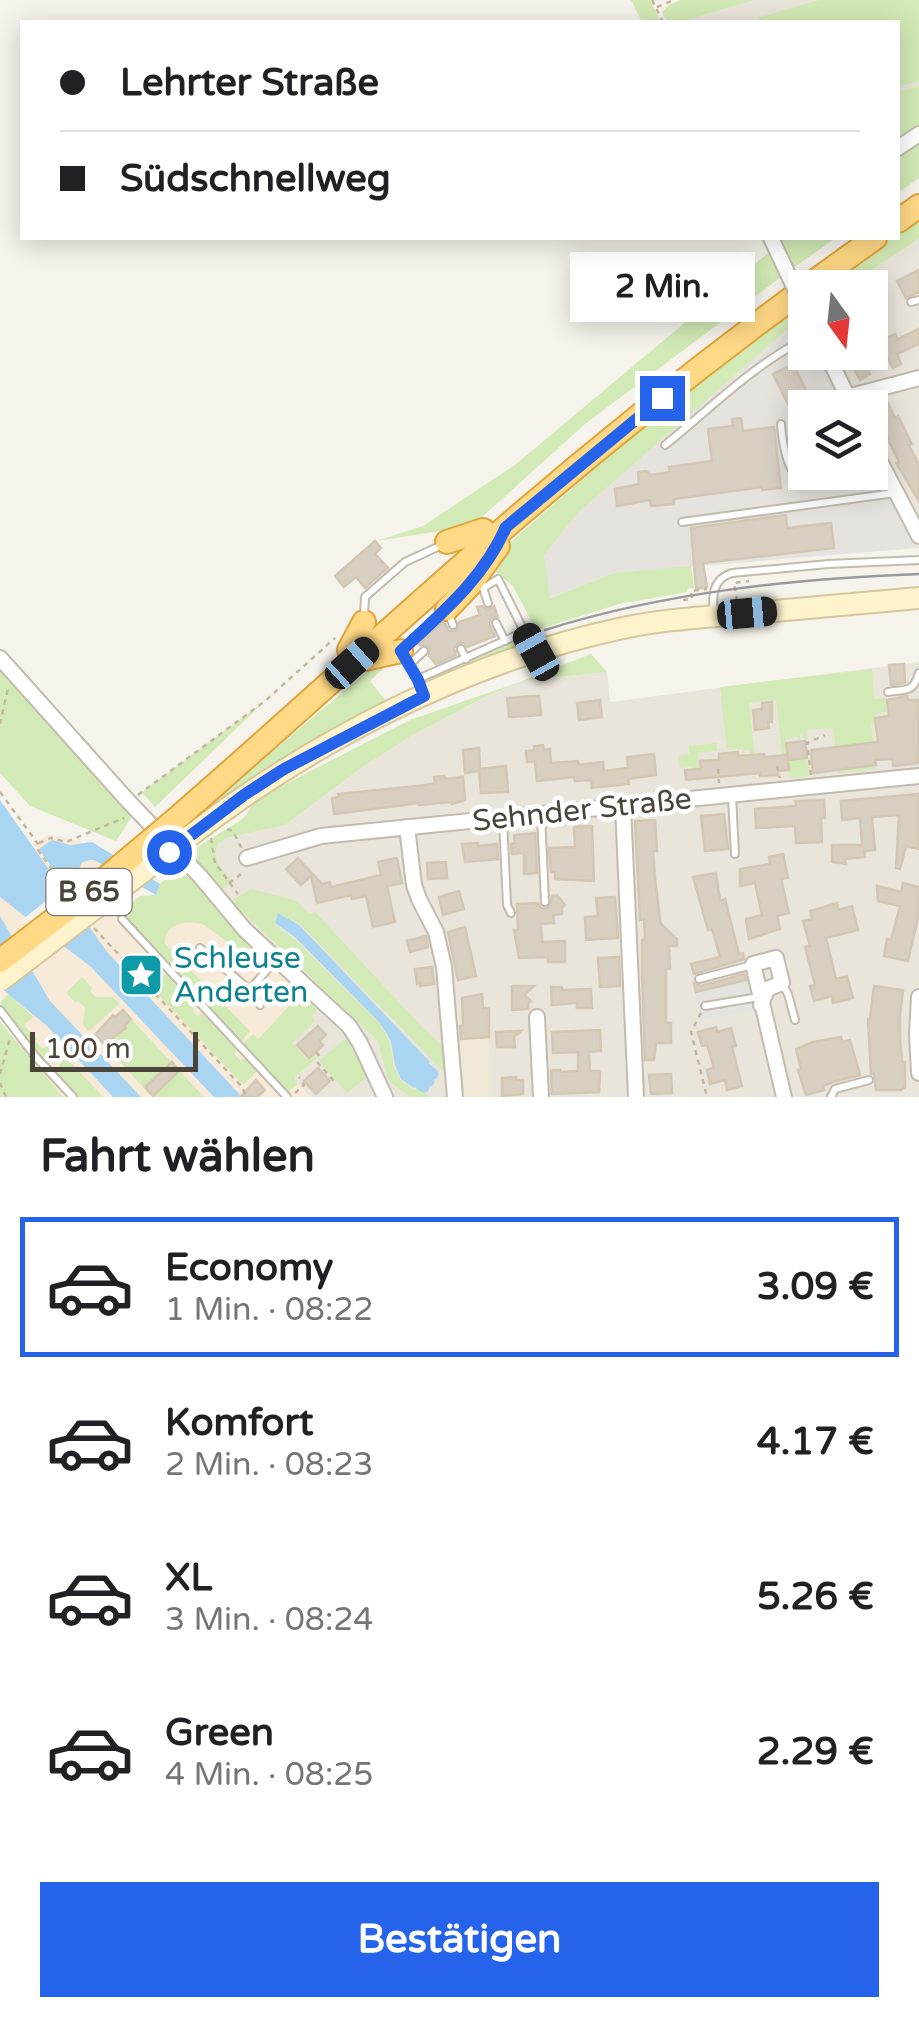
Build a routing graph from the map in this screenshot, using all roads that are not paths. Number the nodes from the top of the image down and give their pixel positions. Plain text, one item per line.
1 (772, 240) edge
2 (846, 240) edge
3 (871, 240) edge
4 (788, 274) edge
5 (788, 348) edge
6 (919, 378) edge
7 (884, 390) edge
8 (780, 424) dead end
9 (664, 445) dead end
10 (788, 459) edge
11 (888, 483) edge
12 (896, 493) junction
13 (682, 522) dead end
14 (495, 528) junction
15 (919, 536) edge
16 (447, 542) joint
17 (919, 560) edge
18 (919, 598) edge
19 (488, 603) dead end
20 (715, 616) junction
21 (450, 617) joint
22 (364, 622) joint
23 (496, 623) dead end
24 (524, 632) junction
25 (505, 641) junction
26 (461, 648) dead end
27 (345, 650) junction
28 (536, 652) junction
29 (411, 655) junction
30 (0, 658) edge
31 (466, 660) junction
32 (919, 673) edge
33 (421, 688) junction
34 (888, 692) dead end
35 (919, 776) edge
36 (732, 794) junction
37 (623, 806) junction
38 (541, 814) junction
39 (503, 818) junction
40 (176, 823) junction
41 (406, 827) junction
42 (735, 854) dead end
43 (247, 858) dead end
44 (544, 902) dead end
45 (511, 914) dead end
46 (122, 918) dead end
47 (0, 945) edge
48 (200, 948) dead end
49 (276, 958) junction
50 (0, 960) edge
51 (753, 964) junction
52 (699, 979) dead end
53 (0, 981) edge
54 (782, 982) junction
55 (250, 990) junction
56 (919, 997) edge
57 (761, 1001) junction
58 (260, 1005) dead end
59 (705, 1006) road end
60 (0, 1010) edge
61 (537, 1017) dead end
62 (794, 1020) dead end
63 (919, 1073) edge
64 (869, 1080) dead end
65 (73, 1097) edge
66 (288, 1097) edge
67 (386, 1097) edge
68 (455, 1097) edge
69 (541, 1097) edge
70 (636, 1097) edge
71 (784, 1097) edge
72 (831, 1097) edge

1 - 4 street, bridge
2 - 14 highway, B 65
3 - 14 highway, B 65
5 - 9 lane
6 - 7 street
8 - 10 lane
11 - 12 street
12 - 13 lane
12 - 15 street
14 - 16 highway
14 - 21 highway
14 - 27 highway, B 65
16 - 22 lane
17 - 20 lane
18 - 20 main road
19 - 24 lane
20 - 28 main road
21 - 29 lane
22 - 27 highway
23 - 25 lane
24 - 25 lane
24 - 28 lane
25 - 31 lane
26 - 31 lane
27 - 29 highway
27 - 40 highway, B 65
28 - 33 main road
29 - 33 lane
30 - 49 street
31 - 33 lane
32 - 34 lane
33 - 40 main road
35 - 36 street, Sehnder Straße
36 - 37 street, Sehnder Straße
36 - 42 lane
37 - 38 street, Sehnder Straße
37 - 70 street
38 - 39 street, Sehnder Straße
38 - 44 lane
39 - 41 street, Sehnder Straße
39 - 45 lane
40 - 47 highway, B 65
40 - 50 highway, B 65, bridge
40 - 53 main road, bridge
41 - 43 street, Sehnder Straße
41 - 68 street
46 - 66 lane
48 - 55 lane
49 - 55 lane
49 - 67 street
51 - 52 lane
51 - 54 street
51 - 57 street
54 - 57 street
54 - 62 lane
55 - 58 lane
56 - 63 street
57 - 59 lane
57 - 71 street
60 - 65 lane
61 - 69 street
64 - 72 lane

